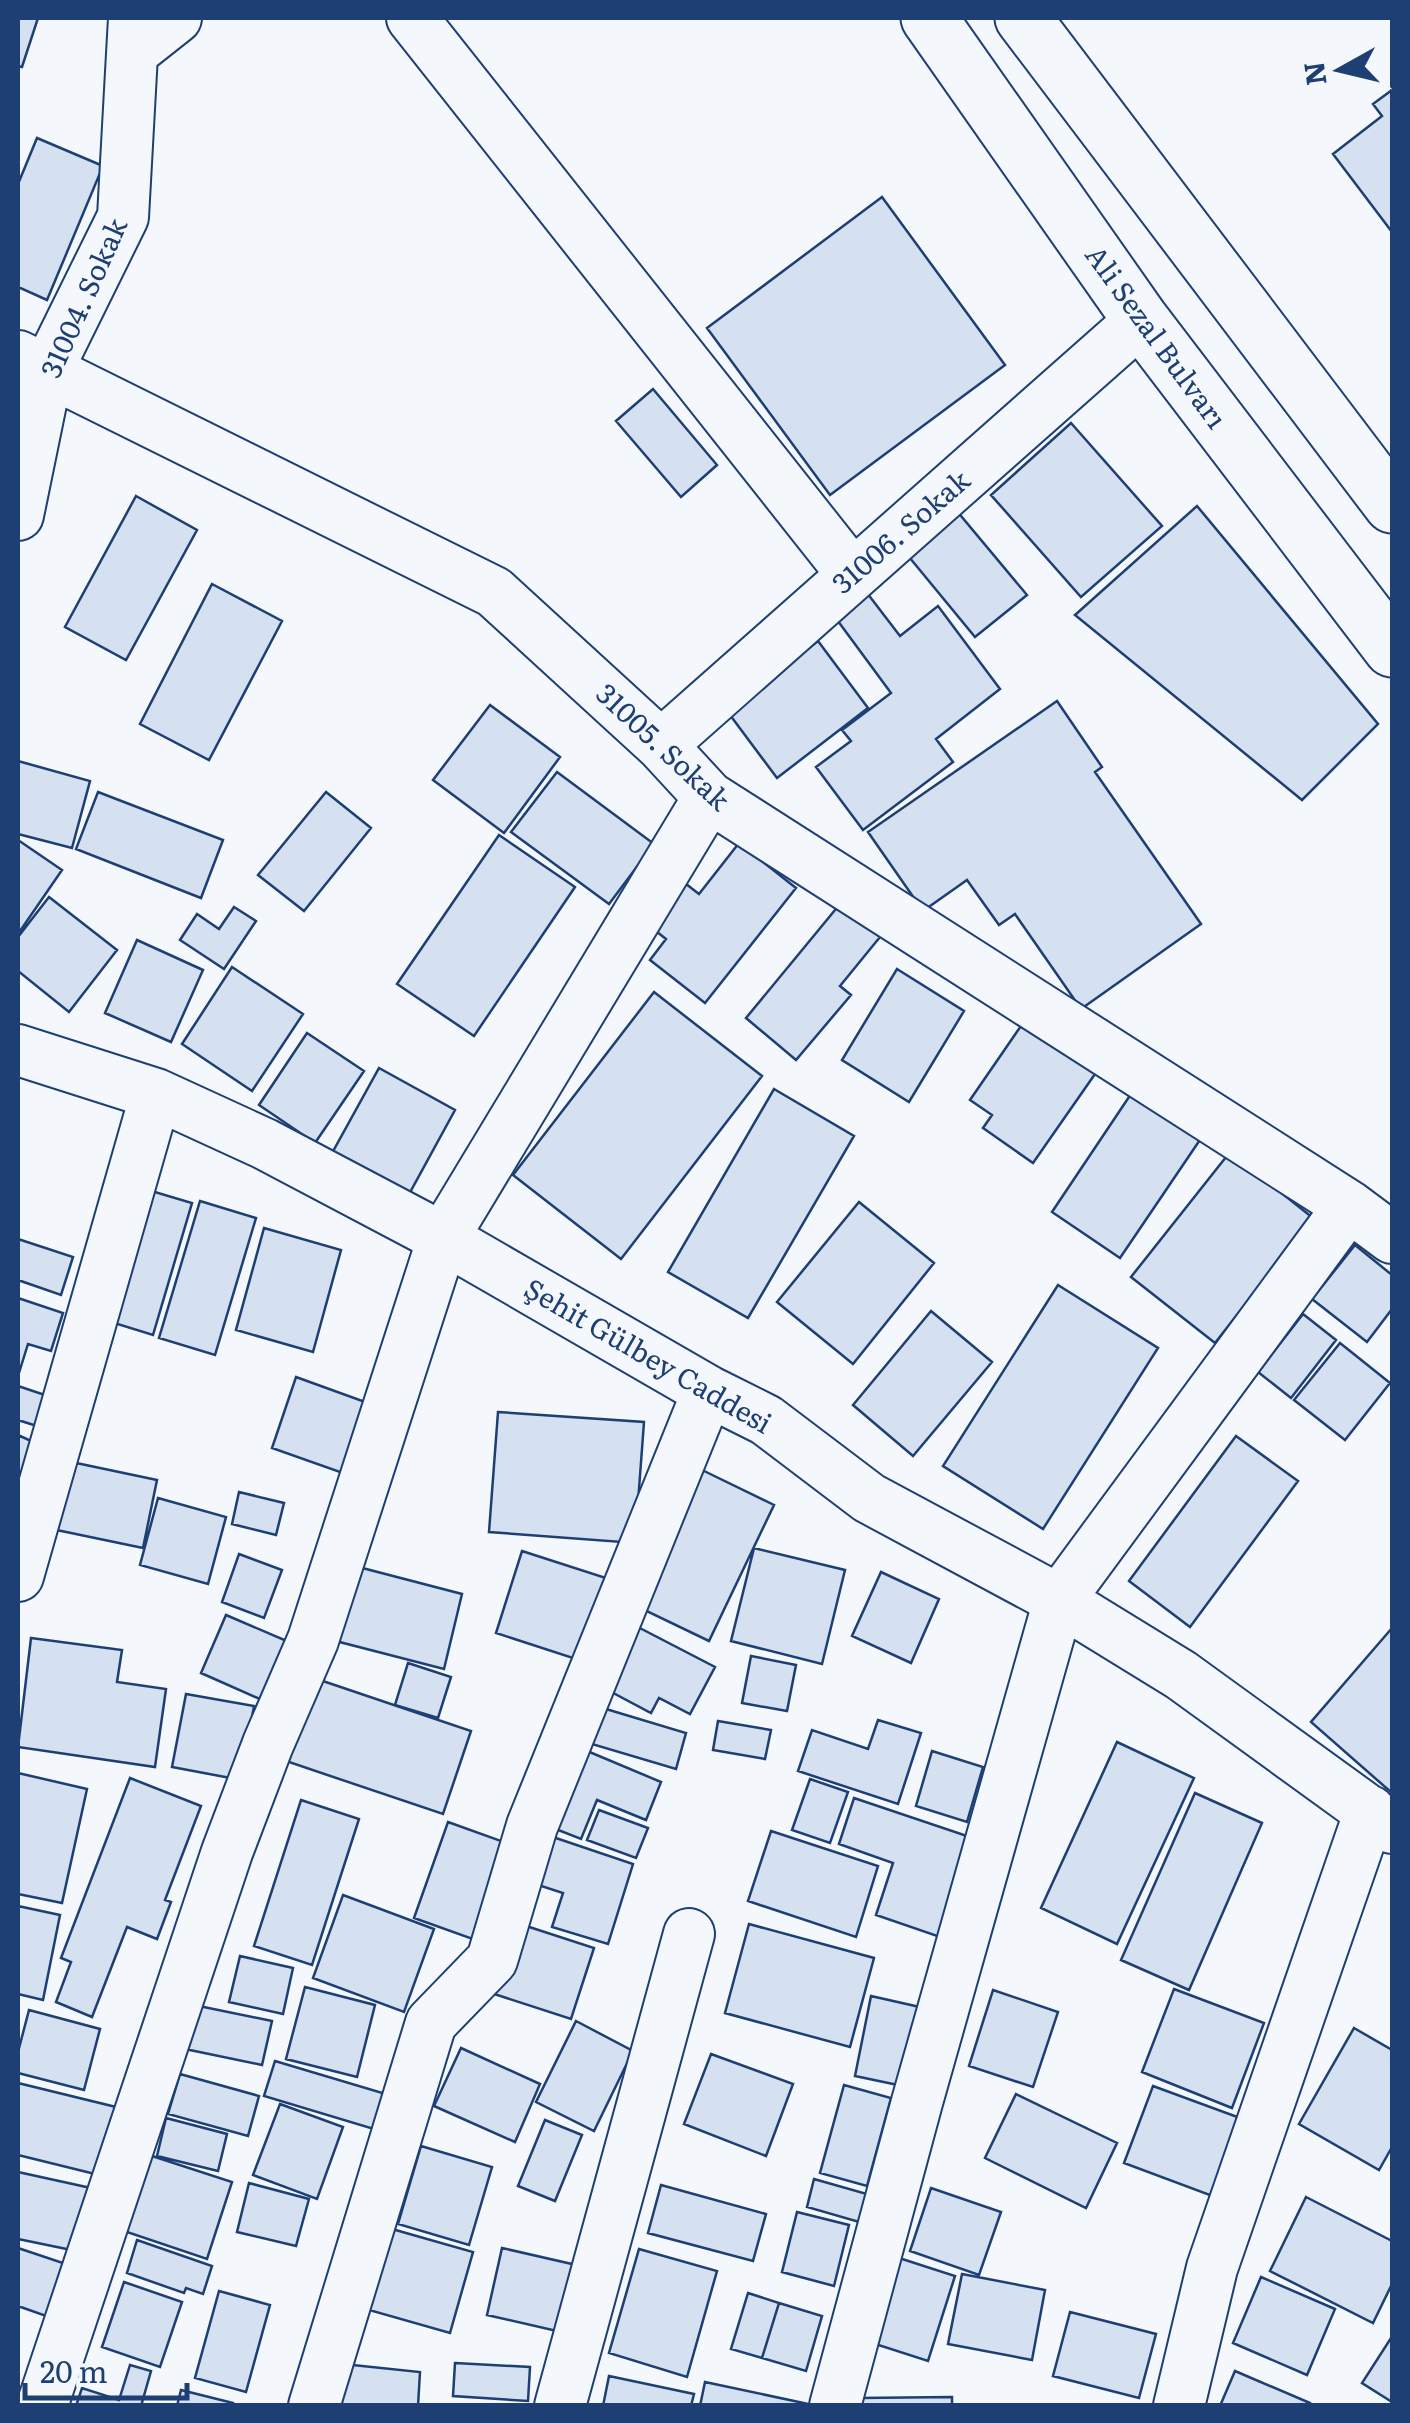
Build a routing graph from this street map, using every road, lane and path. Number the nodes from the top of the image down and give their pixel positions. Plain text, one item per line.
1 (176, 18) edge
2 (412, 18) edge
3 (929, 18) edge
4 (1023, 18) edge
5 (134, 35) edge
6 (1141, 320) junction
7 (33, 362) edge
8 (1392, 504) edge
9 (18, 515) edge
10 (853, 575) junction
11 (1392, 649) edge
12 (660, 745) junction
13 (709, 797) junction
14 (18, 1050) edge
15 (156, 1094) junction
16 (1349, 1206) junction
17 (442, 1238) junction
18 (1392, 1238) edge
19 (708, 1392) junction
20 (18, 1576) edge
21 (1059, 1600) junction
22 (1381, 1819) edge
23 (689, 1934) dead end
24 (42, 2406) edge
25 (314, 2406) edge
26 (560, 2406) edge
27 (836, 2406) edge
28 (1179, 2406) edge

1 - 5 street
2 - 10 street
3 - 6 main road, Ali Sezal Bulvarı
4 - 8 main road
5 - 7 street, 31004. Sokak
6 - 10 street, 31006. Sokak
6 - 11 main road, Ali Sezal Bulvarı
7 - 9 street, 31004. Sokak
7 - 12 street, 31005. Sokak
10 - 12 street, 31006. Sokak
12 - 13 street, 31005. Sokak
13 - 16 street, 31005. Sokak
13 - 17 street
14 - 15 street, Şehit Gülbey Caddesi
15 - 17 street, Şehit Gülbey Caddesi
15 - 20 street
16 - 18 street, 31005. Sokak
16 - 21 street
17 - 19 street, Şehit Gülbey Caddesi
17 - 24 street
19 - 21 street, Şehit Gülbey Caddesi
19 - 25 street
21 - 22 street, Şehit Gülbey Caddesi
21 - 27 street
22 - 28 street
23 - 26 street

